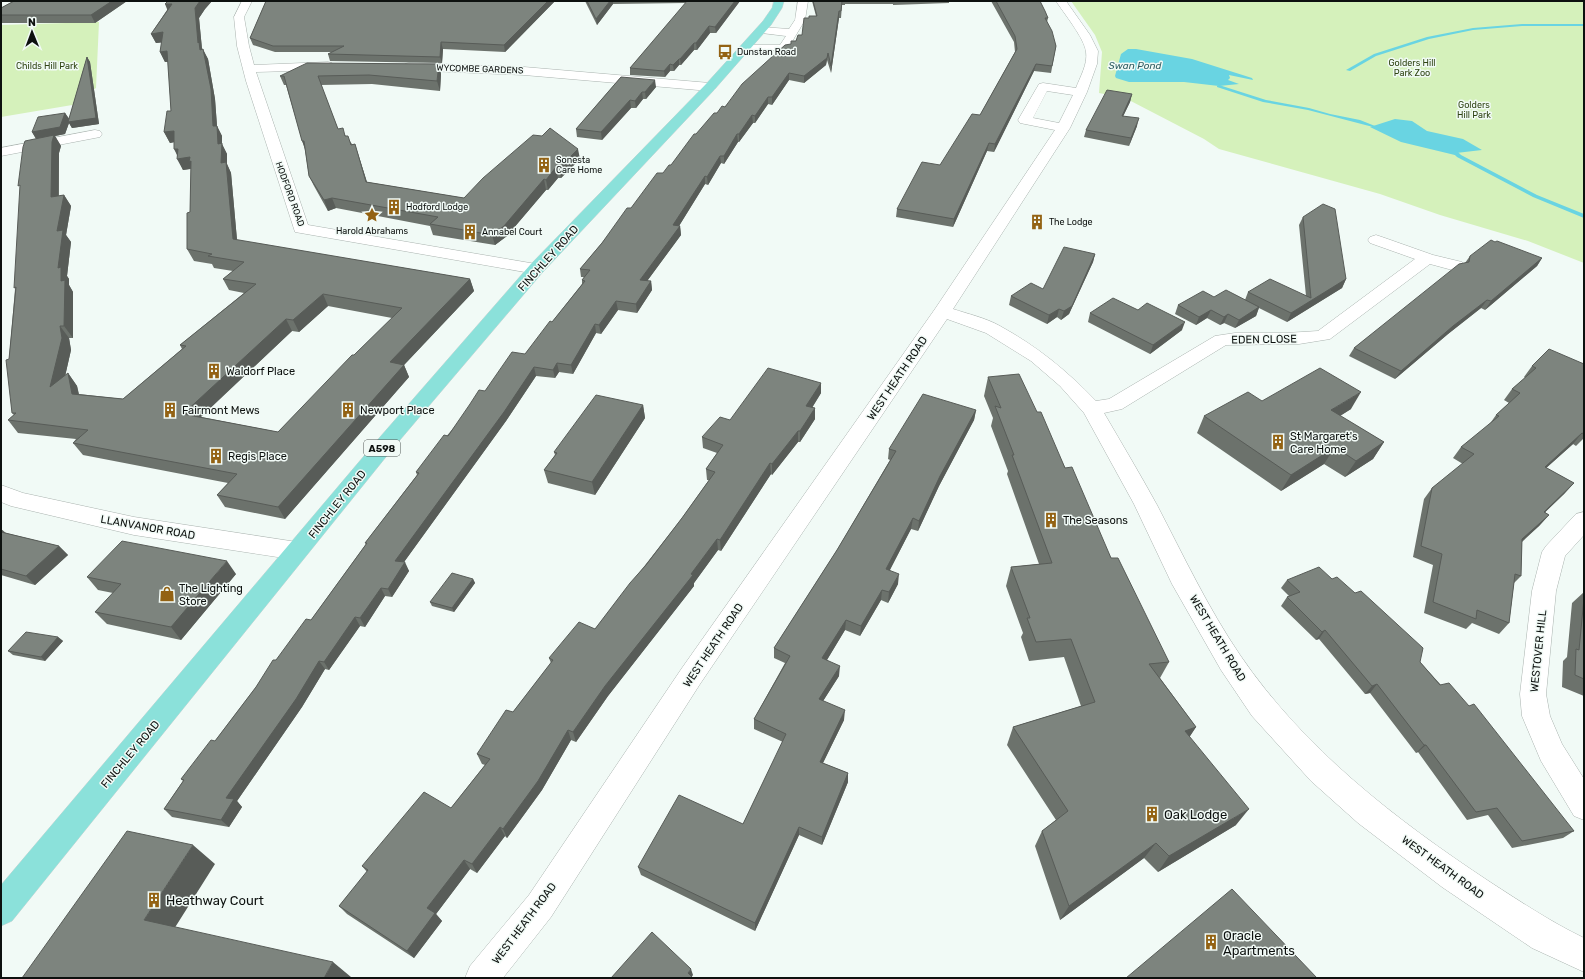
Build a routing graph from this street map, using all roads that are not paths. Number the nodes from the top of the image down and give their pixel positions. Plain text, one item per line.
1 (247, 1) edge
2 (779, 1) edge
3 (803, 1) edge
4 (1061, 1) edge
5 (761, 30) junction
6 (792, 34) junction
7 (745, 48) junction
8 (338, 66) edge
9 (399, 67) edge
10 (250, 69) junction
11 (710, 87) junction
12 (1081, 92) junction
13 (1063, 128) junction
14 (95, 134) dead end
15 (1, 152) edge
16 (1376, 240) dead end
17 (1427, 258) junction
18 (1456, 266) edge
19 (536, 269) junction
20 (943, 311) junction
21 (1092, 409) junction
22 (1, 493) edge
23 (1584, 520) edge
24 (297, 552) junction
25 (1584, 806) edge
26 (1, 910) edge
27 (1584, 955) edge
28 (482, 978) edge

1 - 10 street, HODFORD ROAD
2 - 5 main road, FINCHLEY ROAD / A598
3 - 6 street
4 - 12 street, WEST HEATH ROAD
5 - 6 street
5 - 7 main road, FINCHLEY ROAD / A598
6 - 7 street
7 - 11 main road, FINCHLEY ROAD / A598
8 - 10 street
9 - 11 street, WYCOMBE GARDENS
10 - 19 street, HODFORD ROAD
11 - 19 main road, FINCHLEY ROAD / A598
12 - 13 street, WEST HEATH ROAD
12 - 13 street
13 - 20 street, WEST HEATH ROAD
14 - 15 street
16 - 17 street
17 - 18 street
17 - 21 street, EDEN CLOSE
19 - 24 main road, FINCHLEY ROAD / A598
20 - 21 street, WEST HEATH ROAD
20 - 28 street, WEST HEATH ROAD
21 - 27 street, WEST HEATH ROAD
22 - 24 street, LLANVANOR ROAD
23 - 25 street, WESTOVER HILL
24 - 26 main road, FINCHLEY ROAD / A598

